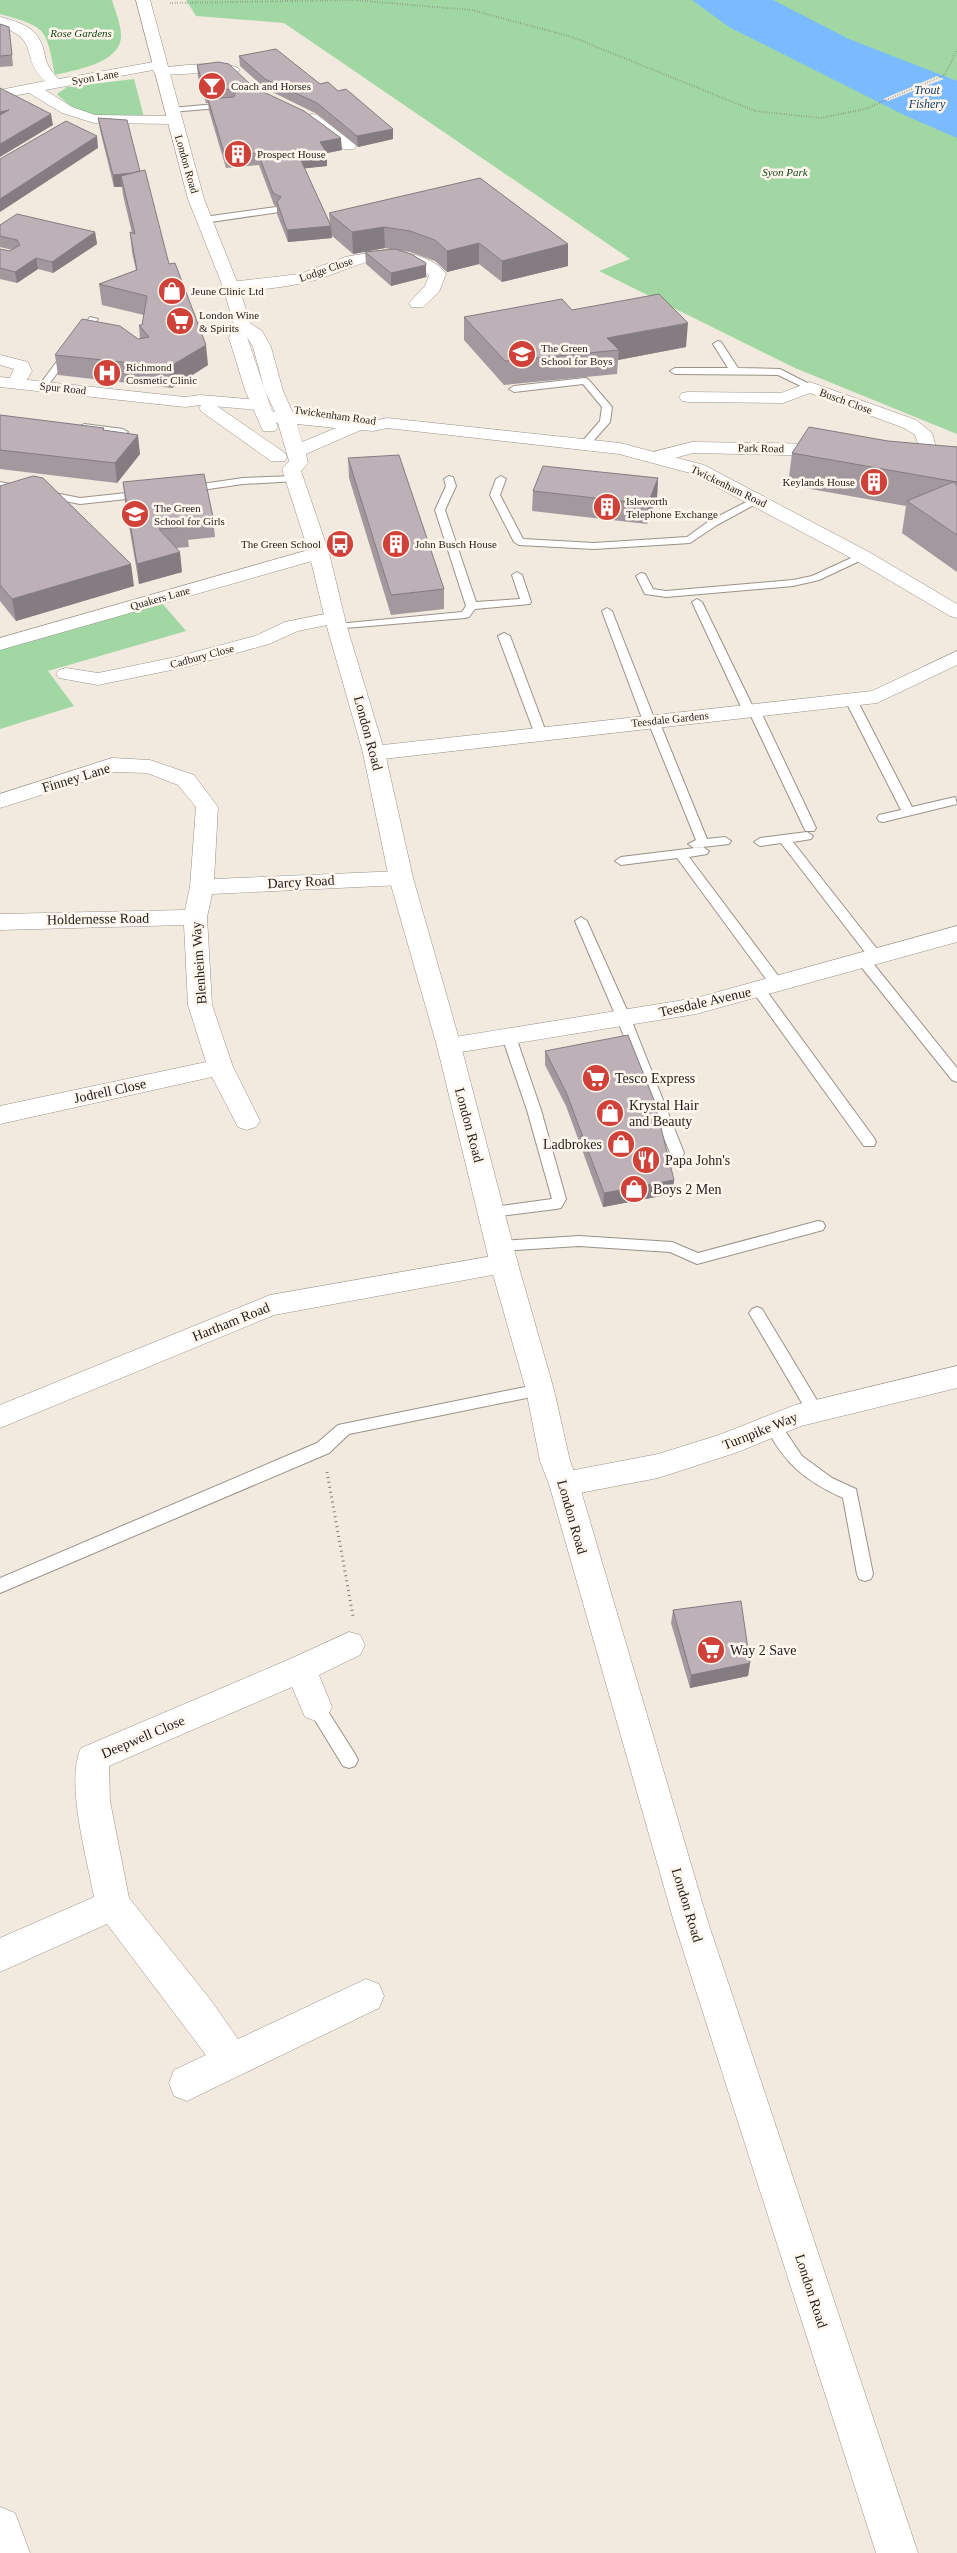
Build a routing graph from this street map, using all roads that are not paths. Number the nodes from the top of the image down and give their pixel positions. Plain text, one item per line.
1 (143, 2) edge
2 (0, 21) edge
3 (160, 68) junction
4 (244, 79) edge
5 (56, 84) junction
6 (31, 88) junction
7 (0, 94) edge
8 (232, 105) edge
9 (173, 115) junction
10 (81, 116) junction
11 (302, 121) edge
12 (65, 126) edge
13 (349, 146) dead end
14 (276, 210) edge
15 (204, 220) junction
16 (231, 287) junction
17 (416, 303) dead end
18 (93, 320) edge
19 (242, 324) junction
20 (718, 344) dead end
21 (0, 360) edge
22 (675, 371) dead end
23 (735, 371) junction
24 (8, 383) edge
25 (43, 386) junction
26 (810, 387) junction
27 (514, 389) edge
28 (688, 397) dead end
29 (185, 402) junction
30 (208, 408) junction
31 (263, 410) junction
32 (285, 413) junction
33 (387, 424) junction
34 (360, 425) junction
35 (75, 426) edge
36 (122, 432) edge
37 (584, 445) junction
38 (849, 450) edge
39 (908, 451) edge
40 (928, 451) junction
41 (947, 452) edge
42 (656, 457) junction
43 (289, 464) junction
44 (449, 479) dead end
45 (501, 479) dead end
46 (0, 485) edge
47 (174, 490) edge
48 (157, 492) edge
49 (758, 500) junction
50 (319, 553) junction
51 (862, 556) junction
52 (518, 575) dead end
53 (641, 576) dead end
54 (697, 602) dead end
55 (472, 606) junction
56 (606, 611) dead end
57 (957, 612) edge
58 (336, 622) junction
59 (504, 636) dead end
60 (0, 644) edge
61 (957, 657) edge
62 (66, 674) dead end
63 (851, 700) junction
64 (752, 711) junction
65 (651, 721) junction
66 (540, 732) junction
67 (374, 753) junction
68 (955, 801) dead end
69 (0, 802) edge
70 (908, 811) junction
71 (883, 818) dead end
72 (784, 839) junction
73 (725, 841) dead end
74 (760, 842) dead end
75 (703, 847) junction
76 (655, 848) dead end
77 (680, 853) junction
78 (621, 861) dead end
79 (401, 878) junction
80 (202, 887) junction
81 (195, 917) junction
82 (581, 921) dead end
83 (0, 922) edge
84 (957, 934) edge
85 (869, 959) junction
86 (767, 987) junction
87 (624, 1019) junction
88 (508, 1037) junction
89 (449, 1046) junction
90 (220, 1066) junction
91 (957, 1077) edge
92 (0, 1115) edge
93 (246, 1121) dead end
94 (869, 1142) dead end
95 (677, 1153) dead end
96 (492, 1212) junction
97 (818, 1226) dead end
98 (502, 1255) junction
99 (757, 1313) dead end
100 (957, 1377) edge
101 (540, 1390) junction
102 (815, 1411) junction
103 (0, 1417) edge
104 (773, 1426) junction
105 (564, 1484) junction
106 (865, 1574) dead end
107 (0, 1586) edge
108 (349, 1645) road end
109 (301, 1669) junction
110 (316, 1707) joint
111 (349, 1760) dead end
112 (113, 1905) junction
113 (0, 1955) edge
114 (366, 1996) dead end
115 (232, 2061) junction
116 (187, 2084) dead end
117 (0, 2528) edge
118 (9, 2553) edge
119 (897, 2553) edge

1 - 3 street, London Road
2 - 5 street
3 - 4 street, Syon Lane
3 - 5 street, Syon Lane
3 - 9 street, London Road
5 - 6 street, Syon Lane
6 - 7 street, Syon Lane
6 - 10 street
8 - 9 lane
9 - 10 street
9 - 15 street, London Road
10 - 12 street
11 - 13 street
14 - 15 lane
15 - 16 street, London Road
16 - 17 street, Lodge Close
16 - 19 street, London Road
18 - 25 lane
19 - 31 street, London Road
19 - 32 street, London Road
20 - 23 lane
21 - 24 street
22 - 23 lane
23 - 26 lane
24 - 25 street, Spur Road
25 - 29 street, Spur Road
26 - 28 street, Busch Close
26 - 40 street, Busch Close
27 - 37 lane
29 - 30 street, Spur Road
29 - 31 street, Spur Road
30 - 31 street, Spur Road
30 - 43 street
31 - 32 street
31 - 43 street, London Road
32 - 33 street, Twickenham Road
32 - 34 street, Twickenham Road
32 - 43 street, London Road
33 - 34 street, Twickenham Road
33 - 37 street, Twickenham Road
34 - 43 street
35 - 36 lane
37 - 42 street, Twickenham Road
38 - 42 street, Park Road
39 - 40 street
40 - 41 street
42 - 49 street, Twickenham Road
43 - 47 lane
43 - 50 street, London Road
44 - 55 lane
45 - 49 lane
46 - 48 lane
49 - 51 street, Twickenham Road
50 - 58 street, London Road
50 - 60 street, Quakers Lane
51 - 53 lane
51 - 57 street, Twickenham Road
52 - 55 lane
54 - 64 lane
55 - 58 lane
56 - 65 lane
58 - 62 street, Cadbury Close
58 - 67 street, London Road
59 - 66 lane
61 - 63 street, Teesdale Gardens
63 - 64 street, Teesdale Gardens
63 - 70 lane
64 - 65 street, Teesdale Gardens
64 - 72 lane
65 - 66 street, Teesdale Gardens
65 - 75 lane
66 - 67 street, Teesdale Gardens
67 - 79 street, London Road
68 - 70 lane
69 - 80 street, Finney Lane
70 - 71 lane
72 - 74 lane
72 - 85 lane
73 - 75 lane
75 - 76 lane
75 - 77 lane
77 - 78 lane
77 - 86 lane
79 - 80 street, Darcy Road
79 - 89 street, London Road
80 - 81 street, Blenheim Way
81 - 83 street, Holdernesse Road
81 - 90 street, Blenheim Way
82 - 87 lane
84 - 85 street, Teesdale Avenue
85 - 86 street, Teesdale Avenue
85 - 91 lane
86 - 87 street, Teesdale Avenue
86 - 94 lane
87 - 88 street, Teesdale Avenue
87 - 95 lane
88 - 89 street, Teesdale Avenue
88 - 96 lane
89 - 96 street, London Road
90 - 92 street, Jodrell Close
90 - 93 street, Blenheim Way
96 - 98 street, London Road
97 - 98 lane
98 - 101 street, London Road
98 - 103 street, Hartham Road
99 - 102 lane
100 - 102 street, Turnpike Way
101 - 105 street, London Road
101 - 107 lane
102 - 104 street, Turnpike Way
104 - 105 street, Turnpike Way
104 - 106 lane
105 - 119 street, London Road
108 - 109 street, Deepwell Close
109 - 110 street
109 - 112 street, Deepwell Close
110 - 111 lane
112 - 113 street
112 - 115 street, Deepwell Close
114 - 115 street
115 - 116 street
117 - 118 street

